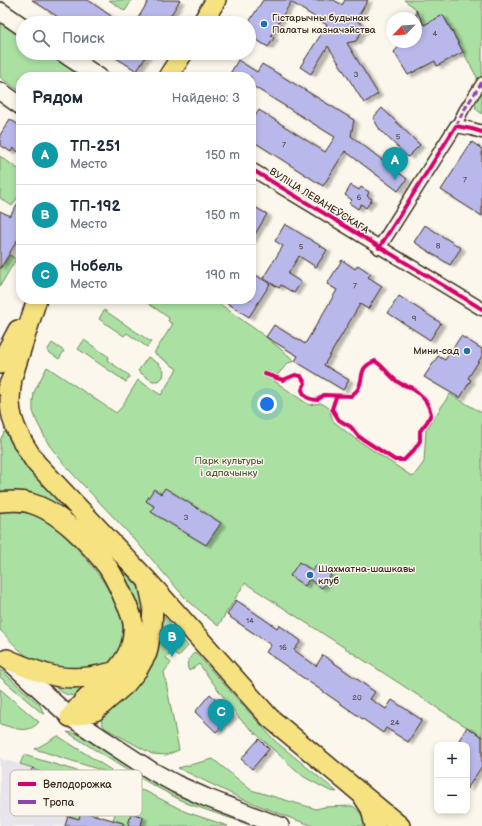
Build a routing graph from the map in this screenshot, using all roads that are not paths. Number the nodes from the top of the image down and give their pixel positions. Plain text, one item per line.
1 (216, 0) edge
2 (0, 11) edge
3 (206, 16) edge
4 (16, 22) edge
5 (74, 60) edge
6 (179, 60) edge
7 (92, 72) edge
8 (171, 72) edge
9 (482, 82) edge
10 (0, 92) edge
11 (16, 103) edge
12 (456, 126) junction
13 (482, 132) edge
14 (256, 172) edge
15 (379, 248) junction
16 (31, 304) edge
17 (33, 304) edge
18 (482, 309) edge
19 (0, 342) edge
20 (6, 371) edge
21 (0, 404) edge
22 (0, 502) edge
23 (148, 581) junction
24 (3, 656) edge
25 (113, 672) junction
26 (70, 717) junction
27 (364, 797) junction
28 (280, 826) edge
29 (374, 826) edge
30 (400, 826) edge

1 - 3 main road
2 - 4 main road
5 - 7 main road
6 - 8 main road
9 - 12 street
10 - 11 main road
12 - 13 street
12 - 15 street
14 - 15 street, ВУЛІЦА ЛЕВАНЕЎСКАГА
15 - 18 street, ВУЛІЦА ЛЕВАНЕЎСКАГА
16 - 19 main road
17 - 20 main road
20 - 21 main road
20 - 23 main road
22 - 25 main road
23 - 26 main road
23 - 27 main road
24 - 25 main road
24 - 26 main road
25 - 26 main road
26 - 28 main road
27 - 29 main road
27 - 30 main road

